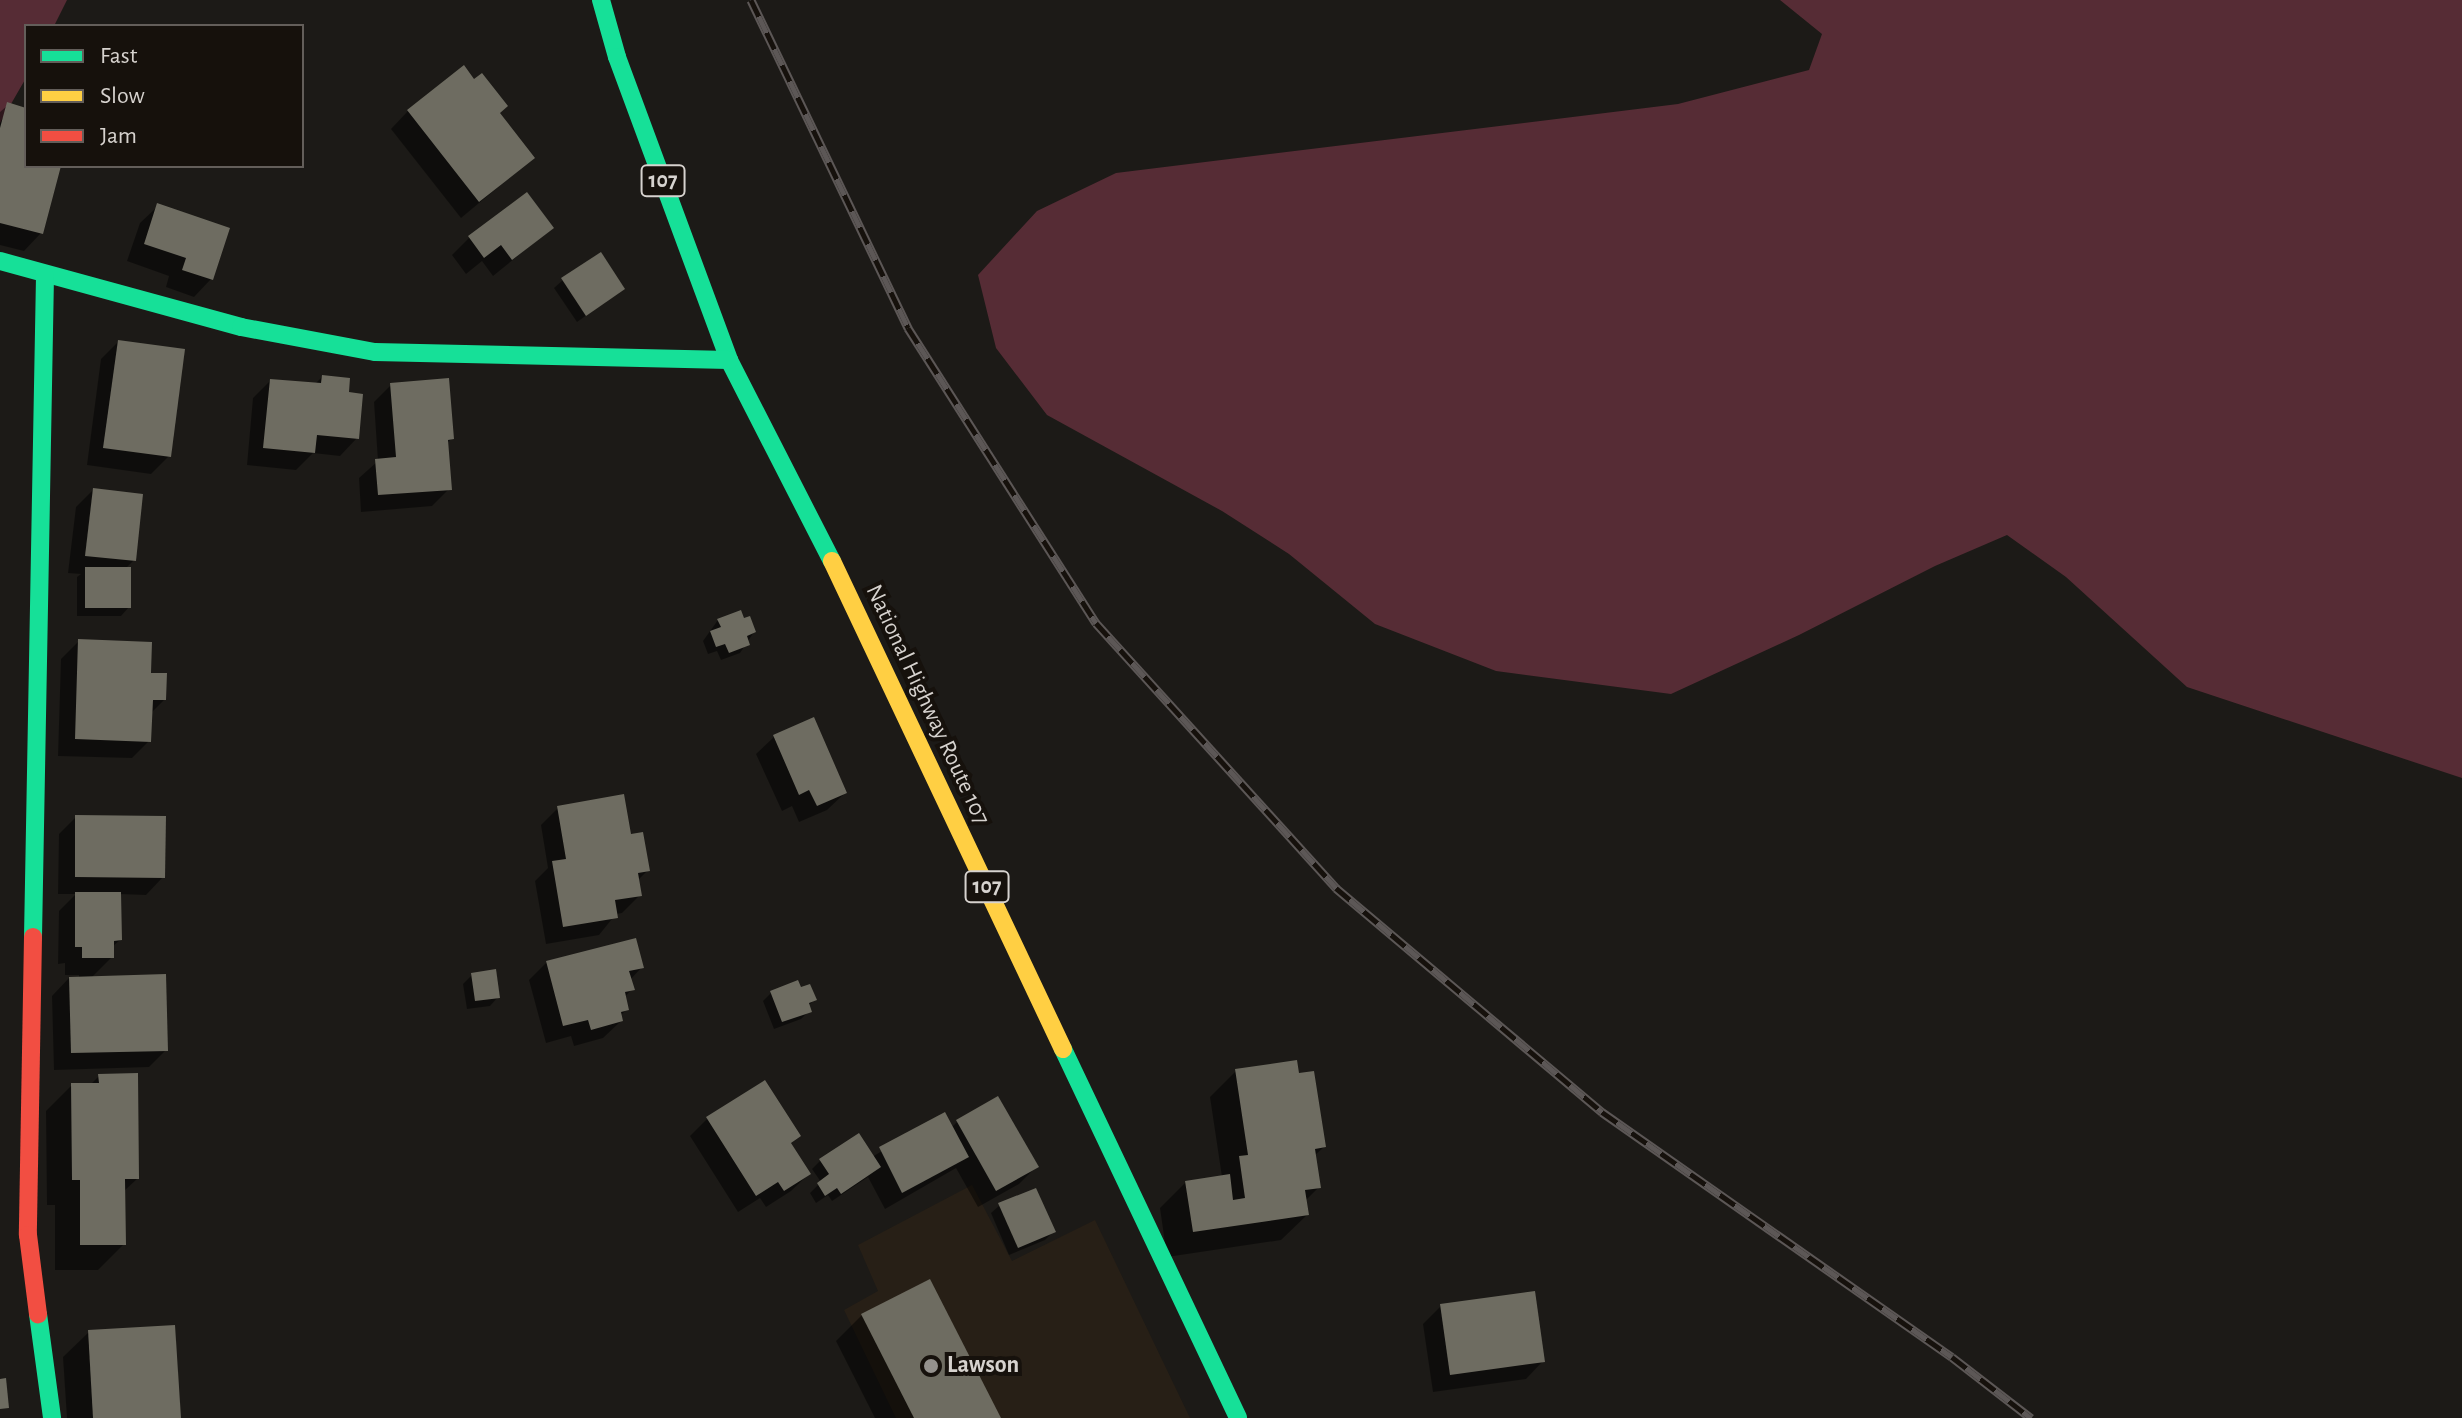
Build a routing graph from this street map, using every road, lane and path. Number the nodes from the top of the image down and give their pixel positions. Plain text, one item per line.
1 (601, 0) edge
2 (0, 261) edge
3 (45, 276) junction
4 (729, 360) junction
5 (52, 1418) edge
6 (1238, 1418) edge

1 - 4 main road, National Highway Route 107 / 107
2 - 3 main road
3 - 4 main road
3 - 5 main road
4 - 6 main road, National Highway Route 107 / 107

